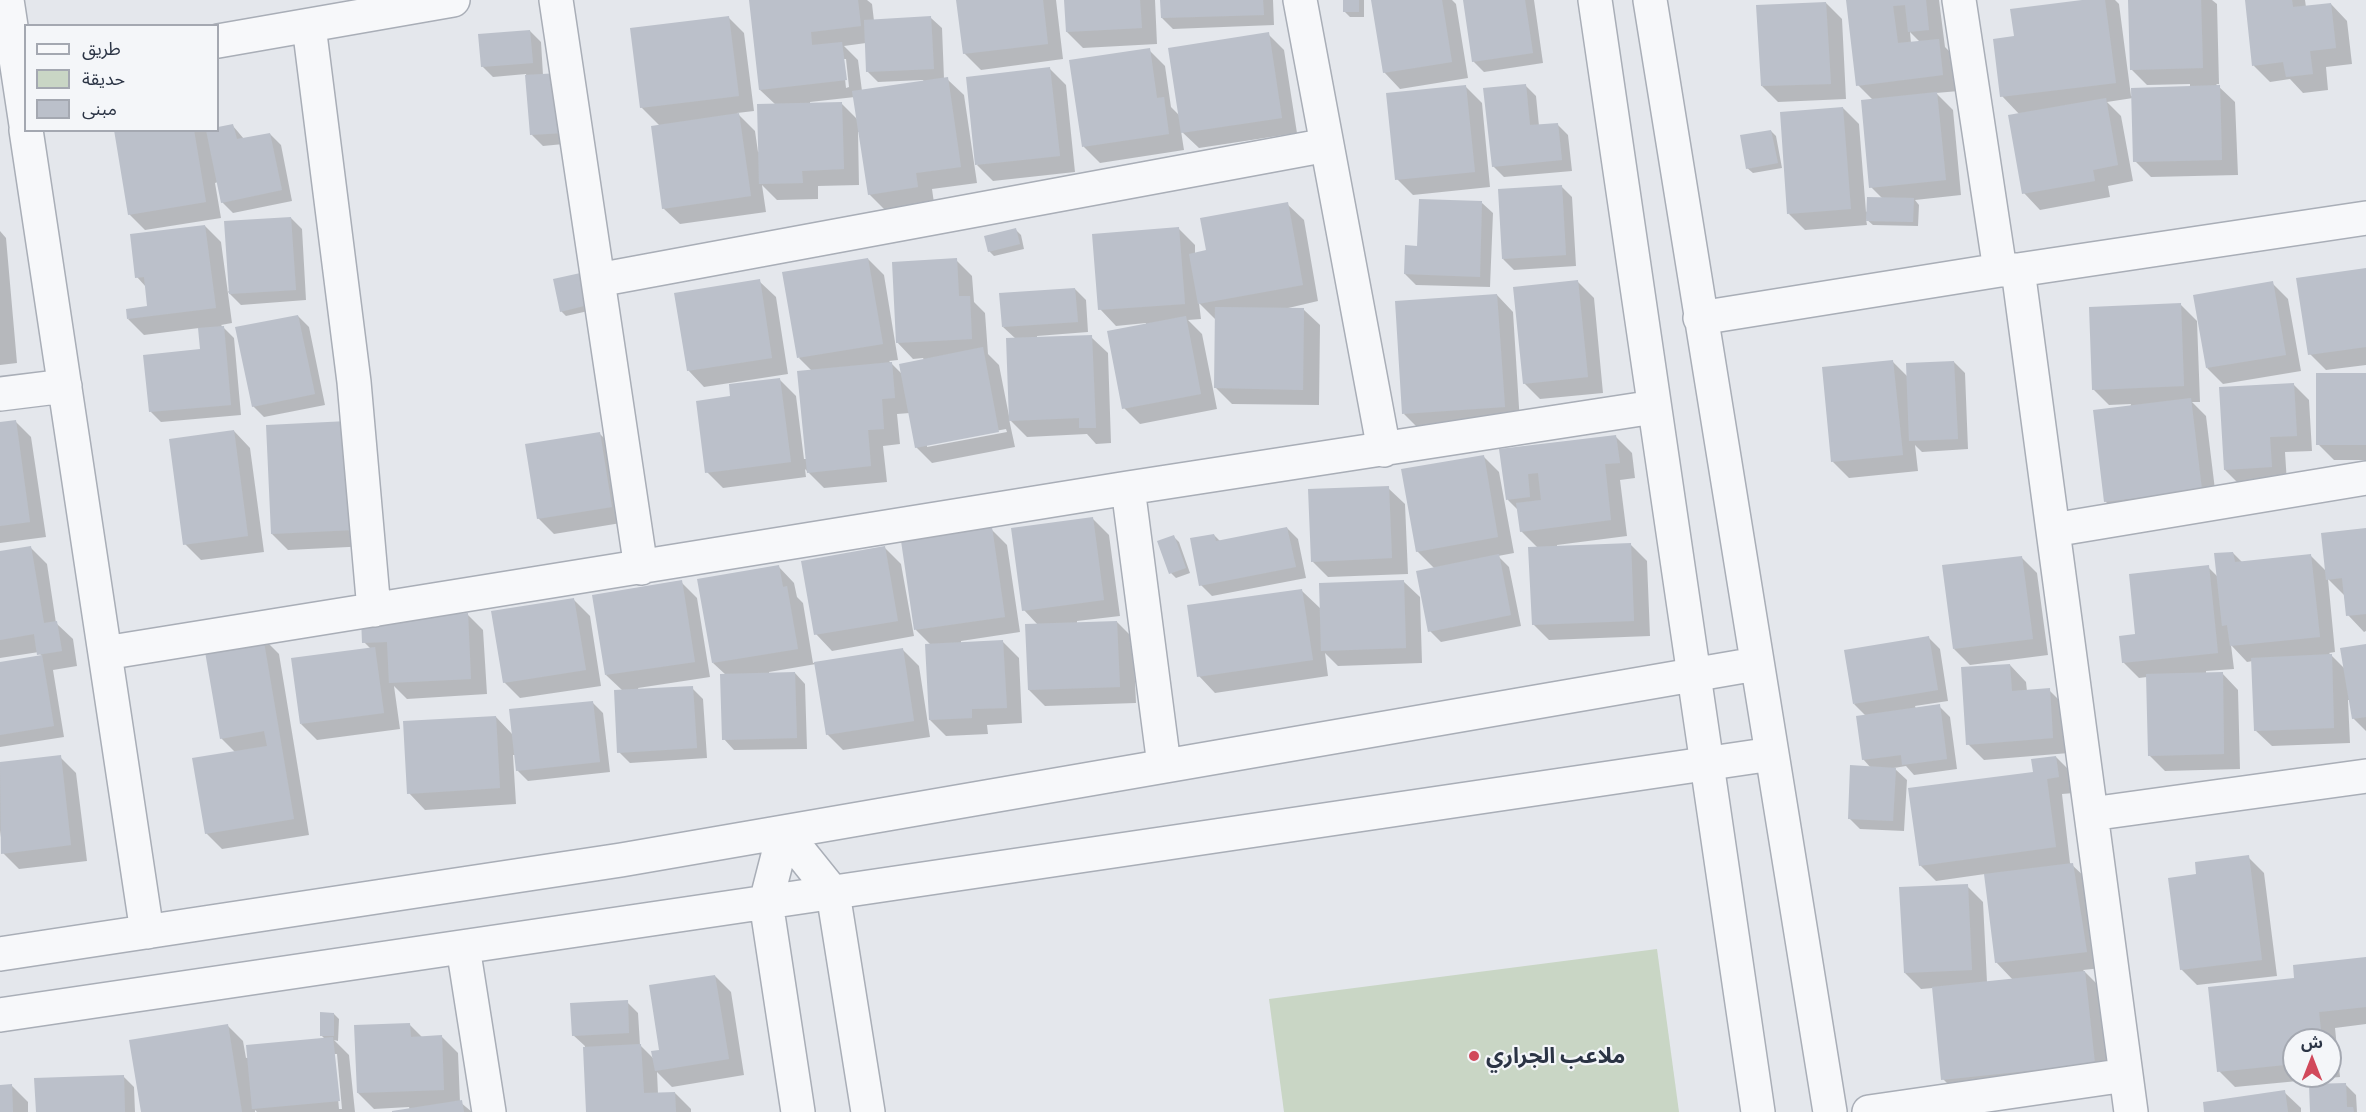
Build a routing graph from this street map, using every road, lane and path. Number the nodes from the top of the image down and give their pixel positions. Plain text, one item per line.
1 (7, 0) edge
2 (453, 0) edge
3 (556, 0) edge
4 (1300, 0) edge
5 (1594, 0) edge
6 (1650, 0) edge
7 (1959, 0) edge
8 (309, 26) junction
9 (219, 41) edge
10 (22, 73) edge
11 (24, 99) edge
12 (26, 132) edge
13 (1327, 145) junction
14 (2366, 218) edge
15 (2009, 270) junction
16 (598, 280) junction
17 (1700, 318) junction
18 (65, 386) junction
19 (0, 394) edge
20 (1654, 407) junction
21 (1384, 450) junction
22 (2366, 478) edge
23 (1128, 488) junction
24 (2053, 530) junction
25 (641, 568) junction
26 (374, 610) junction
27 (105, 653) junction
28 (1756, 664) junction
29 (1694, 675) junction
30 (1772, 754) junction
31 (1707, 764) junction
32 (1164, 765) junction
33 (2366, 776) edge
34 (2091, 814) junction
35 (784, 832) junction
36 (833, 893) junction
37 (766, 903) junction
38 (147, 932) junction
39 (463, 947) junction
40 (0, 954) edge
41 (0, 1015) edge
42 (2126, 1075) junction
43 (489, 1112) edge
44 (798, 1112) edge
45 (868, 1112) edge
46 (1758, 1112) edge
47 (1830, 1112) edge
48 (1869, 1112) edge
49 (2131, 1112) edge

1 - 10 street
2 - 8 street
3 - 16 street
4 - 13 street
5 - 20 street
6 - 17 street
7 - 15 street
8 - 9 street
8 - 26 street
10 - 11 street
12 - 18 street
13 - 16 street
13 - 21 street
14 - 15 street
15 - 17 street
15 - 24 street
16 - 25 street
17 - 28 street
18 - 19 street
18 - 27 street
20 - 21 street
20 - 29 street
21 - 23 street
22 - 24 street
23 - 25 street
23 - 32 street
24 - 34 street
25 - 26 street
26 - 27 street
27 - 38 street
28 - 29 street
28 - 30 street
29 - 31 street
29 - 32 street
30 - 31 street
30 - 47 street
31 - 36 street
31 - 46 street
32 - 35 street
33 - 34 street
34 - 42 street
35 - 36 street
35 - 37 street
35 - 38 street
36 - 37 street
36 - 45 street
37 - 39 street
37 - 44 street
38 - 40 street
39 - 41 street
39 - 43 street
42 - 48 street
42 - 49 street

